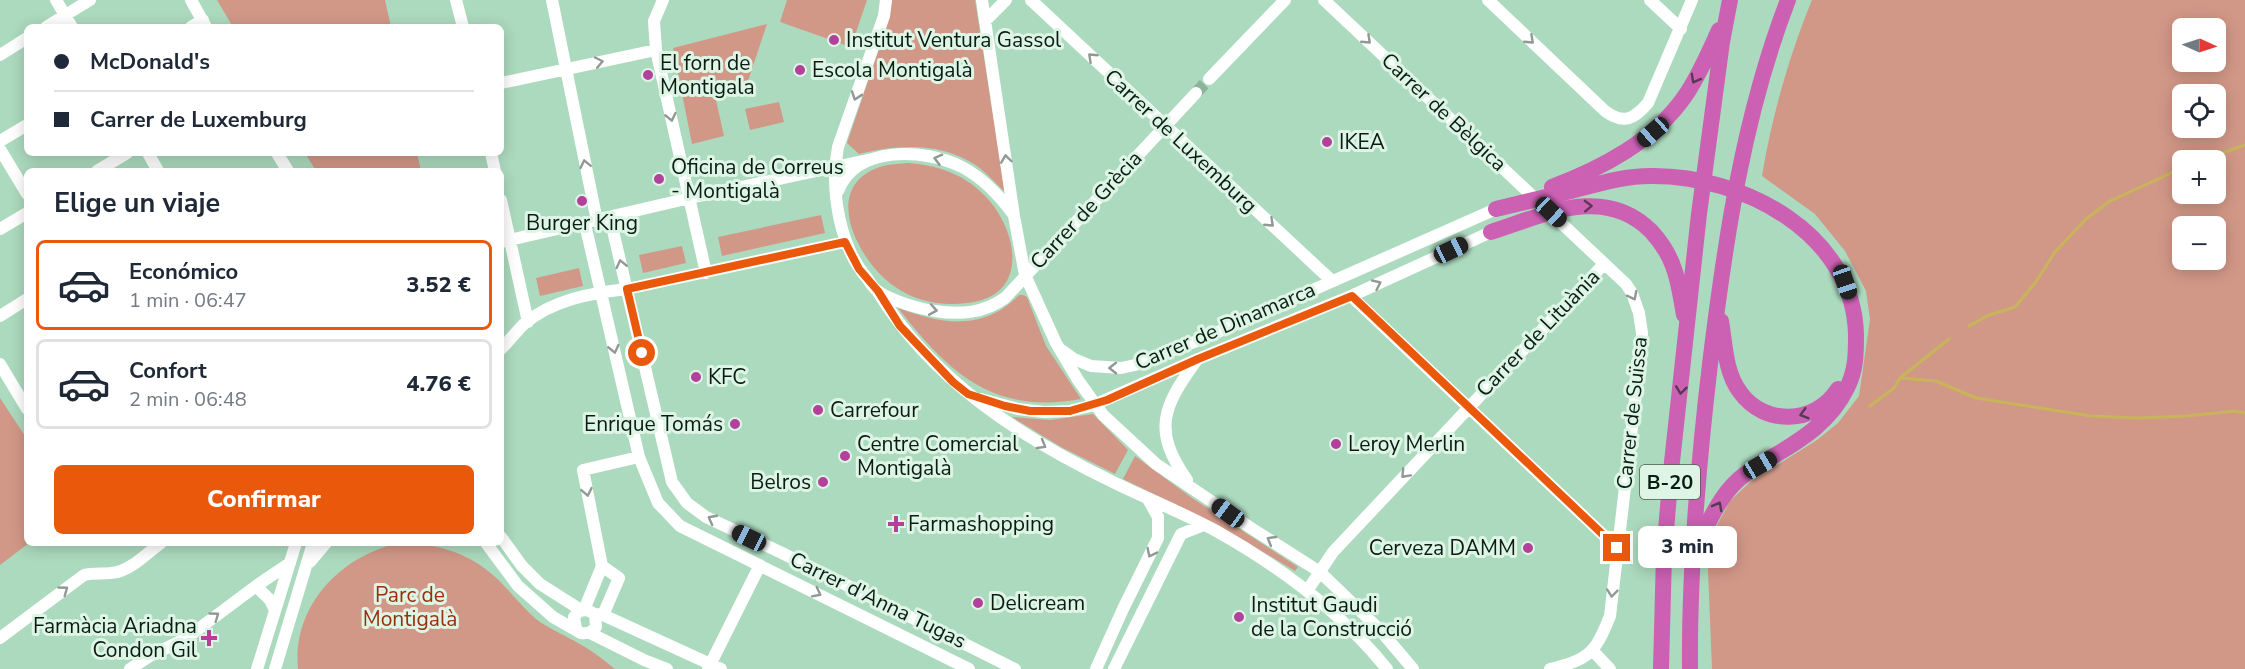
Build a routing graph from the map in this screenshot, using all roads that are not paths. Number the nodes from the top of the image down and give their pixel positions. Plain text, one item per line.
1 (56, 0) edge
2 (90, 0) edge
3 (191, 0) edge
4 (456, 0) edge
5 (552, 0) edge
6 (663, 0) edge
7 (886, 0) edge
8 (982, 0) edge
9 (1006, 0) edge
10 (1031, 0) edge
11 (1285, 0) edge
12 (1324, 0) edge
13 (1488, 0) edge
14 (1650, 0) edge
15 (1692, 0) edge
16 (1788, 0) edge
17 (1730, 4) edge
18 (64, 16) junction
19 (986, 20) junction
20 (204, 23) edge
21 (51, 24) edge
22 (70, 24) edge
23 (462, 24) edge
24 (1681, 29) junction
25 (24, 40) edge
26 (656, 50) junction
27 (0, 55) edge
28 (566, 69) junction
29 (1209, 80) tunnel mouth
30 (504, 82) edge
31 (1196, 93) tunnel mouth
32 (1165, 126) junction
33 (24, 127) edge
34 (0, 141) edge
35 (0, 149) edge
36 (122, 156) edge
37 (872, 159) junction
38 (836, 167) junction
39 (102, 168) edge
40 (24, 189) edge
41 (1571, 190) junction
42 (838, 192) junction
43 (690, 198) junction
44 (1496, 209) junction
45 (24, 215) edge
46 (1014, 216) junction
47 (610, 218) junction
48 (591, 223) junction
49 (1564, 224) joint
50 (0, 229) edge
51 (1491, 232) junction
52 (505, 241) edge
53 (845, 242) junction
54 (1604, 264) junction
55 (706, 273) junction
56 (1025, 275) junction
57 (1332, 281) junction
58 (627, 289) junction
59 (878, 291) junction
60 (600, 292) junction
61 (1352, 296) junction
62 (1718, 299) junction
63 (24, 301) edge
64 (0, 316) edge
65 (528, 322) junction
66 (1688, 332) junction
67 (1856, 335) junction
68 (1056, 343) junction
69 (504, 346) edge
70 (1198, 359) junction
71 (0, 364) edge
72 (22, 393) edge
73 (968, 394) junction
74 (1094, 405) junction
75 (1467, 408) junction
76 (639, 457) junction
77 (1191, 486) junction
78 (1148, 499) junction
79 (1204, 525) junction
80 (504, 541) edge
81 (157, 546) edge
82 (295, 546) edge
83 (312, 546) edge
84 (324, 546) edge
85 (488, 546) edge
86 (769, 547) junction
87 (1617, 548) junction
88 (1691, 558) junction
89 (290, 563) junction
90 (760, 564) junction
91 (602, 566) junction
92 (306, 568) junction
93 (1320, 572) junction
94 (256, 586) junction
95 (1307, 591) junction
96 (589, 595) junction
97 (564, 598) junction
98 (275, 610) junction
99 (591, 612) junction
100 (576, 629) junction
101 (590, 633) junction
102 (0, 638) edge
103 (1593, 651) junction
104 (713, 667) edge
105 (257, 668) edge
106 (130, 669) edge
107 (276, 669) edge
108 (667, 669) edge
109 (969, 669) edge
110 (1015, 669) edge
111 (1096, 669) edge
112 (1114, 669) edge
113 (1387, 669) edge
114 (1413, 669) edge
115 (1550, 669) edge
116 (1610, 669) edge
117 (1661, 669) edge
118 (1690, 669) edge

1 - 18 street
2 - 18 street
3 - 20 street
4 - 23 street
5 - 28 street, Carrer d'Anna Tugas
6 - 26 street
7 -> 38 street
8 - 19 street
9 - 19 street
32 -> 10 street, Carrer de Luxemburg
11 - 29 street
12 -> 49 street, Carrer de Bèlgica
13 -> 24 street
14 - 24 street
15 - 24 street
16 - 62 highway, B-20
17 -> 44 highway
17 - 66 highway, B-20
18 - 21 street
18 - 22 street
46 -> 19 street
25 - 27 street
28 -> 26 street
26 -> 43 street
28 - 30 street
48 -> 28 street, Carrer d'Anna Tugas
31 - 32 street, Carrer de Grècia
32 - 56 street, Carrer de Grècia
32 -> 57 street, Carrer de Luxemburg
33 - 34 street
35 - 40 street
36 - 39 street
37 - 38 street
37 - 42 street
46 -> 37 street
38 - 42 street
38 - 43 street
41 - 44 highway
41 - 51 highway
41 - 67 highway
42 - 53 street
43 - 47 street
43 - 55 street
44 - 57 street, Carrer de Dinamarca
45 - 50 street
46 - 56 street
47 - 48 street
58 -> 47 street, Carrer d'Anna Tugas
48 - 52 street
48 - 60 street, Carrer d'Anna Tugas
49 - 54 street, Carrer de Suïssa
61 -> 51 street, Carrer de Dinamarca
51 -> 66 highway
52 - 65 street
53 - 55 street
53 - 59 street
54 - 75 street, Carrer de Lituània
54 -> 87 street, Carrer de Suïssa
55 - 58 street
59 -> 56 street
56 - 68 street
57 -> 68 street, Carrer de Dinamarca
58 - 60 street
86 -> 58 street, Carrer d'Anna Tugas
59 - 73 street
60 - 65 street
60 -> 76 street, Carrer d'Anna Tugas
61 - 70 street, Carrer de Dinamarca
61 - 75 street
67 -> 62 highway
62 - 88 highway, B-20
63 - 64 street
65 - 69 street
66 -> 117 highway, B-20
88 -> 67 highway
68 - 74 street
70 - 74 street, Carrer de Dinamarca
70 - 77 street, Carrer de Dinamarca
71 - 72 street
73 - 74 street, Carrer de Dinamarca
73 -> 78 street
74 - 77 street
75 - 87 street
75 -> 93 street, Carrer de Lituània
76 - 90 street, Carrer d'Anna Tugas
76 -> 91 street
93 -> 77 street
78 - 79 street
78 -> 111 street
79 - 95 street
79 - 112 street
80 - 97 street
102 -> 81 street
82 - 89 street
83 - 92 street
84 - 92 street
85 - 100 street
86 - 90 street
86 - 90 street
86 - 110 street, Carrer d'Anna Tugas
87 -> 103 street, Carrer de Suïssa
88 - 118 highway, B-20
89 - 94 street
89 - 98 street
90 - 104 street
90 -> 109 street, Carrer d'Anna Tugas
91 - 96 street
91 - 99 street
92 - 107 street
93 - 95 street, Carrer de Lituània
93 - 114 street
94 - 98 street
106 -> 94 street
95 - 113 street
96 - 97 street
96 - 99 street
97 - 99 street
98 - 105 street
99 - 100 street
99 - 101 street
99 - 104 street
100 - 101 street
101 - 108 street
103 - 115 street
103 - 116 street

